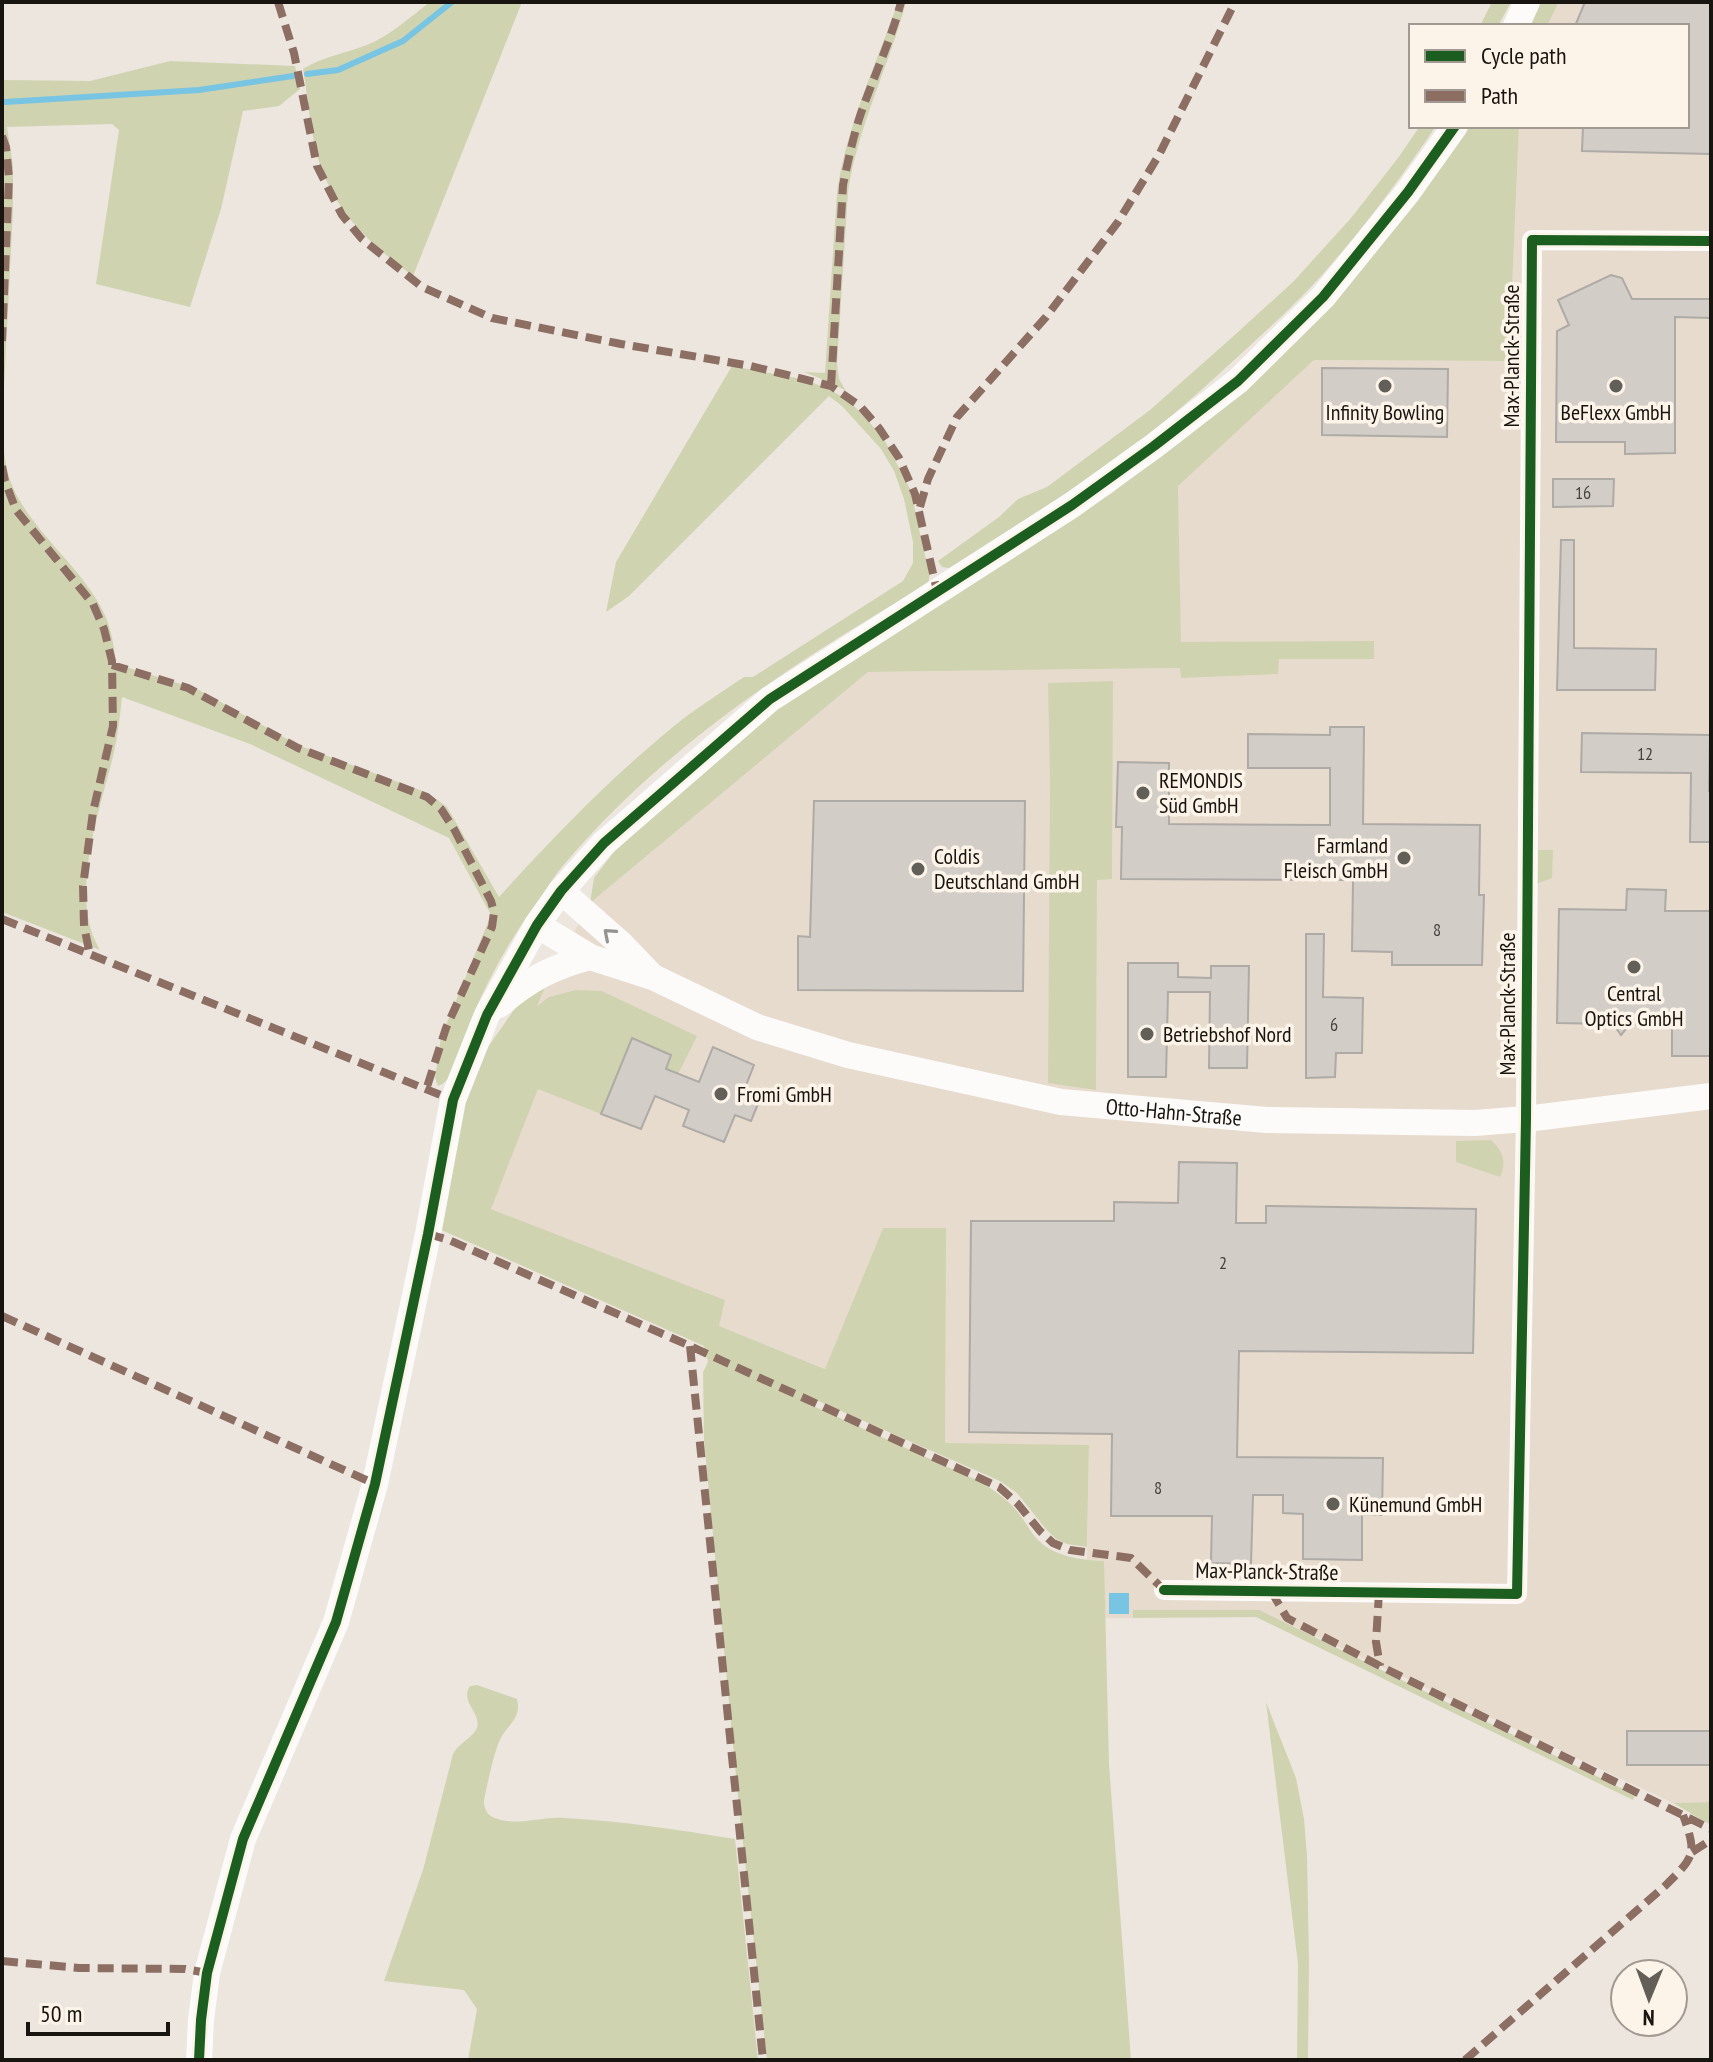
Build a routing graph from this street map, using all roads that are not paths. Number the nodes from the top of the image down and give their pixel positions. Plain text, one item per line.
1 (1527, 2) edge
2 (1517, 24) edge
3 (1454, 128) edge
4 (1711, 241) edge
5 (561, 891) junction
6 (537, 925) junction
7 (590, 957) junction
8 (655, 978) junction
9 (487, 1015) junction
10 (1711, 1096) edge
11 (1526, 1119) junction
12 (1164, 1590) dead end
13 (199, 2060) edge

1 - 2 street
3 - 5 street
4 - 11 street, Max-Planck-Straße
5 - 6 street
8 -> 5 street
6 - 7 street
6 - 9 street
7 - 8 street
7 - 9 street
8 - 11 street, Otto-Hahn-Straße
9 - 13 street
10 - 11 street, Otto-Hahn-Straße
11 - 12 street, Max-Planck-Straße

